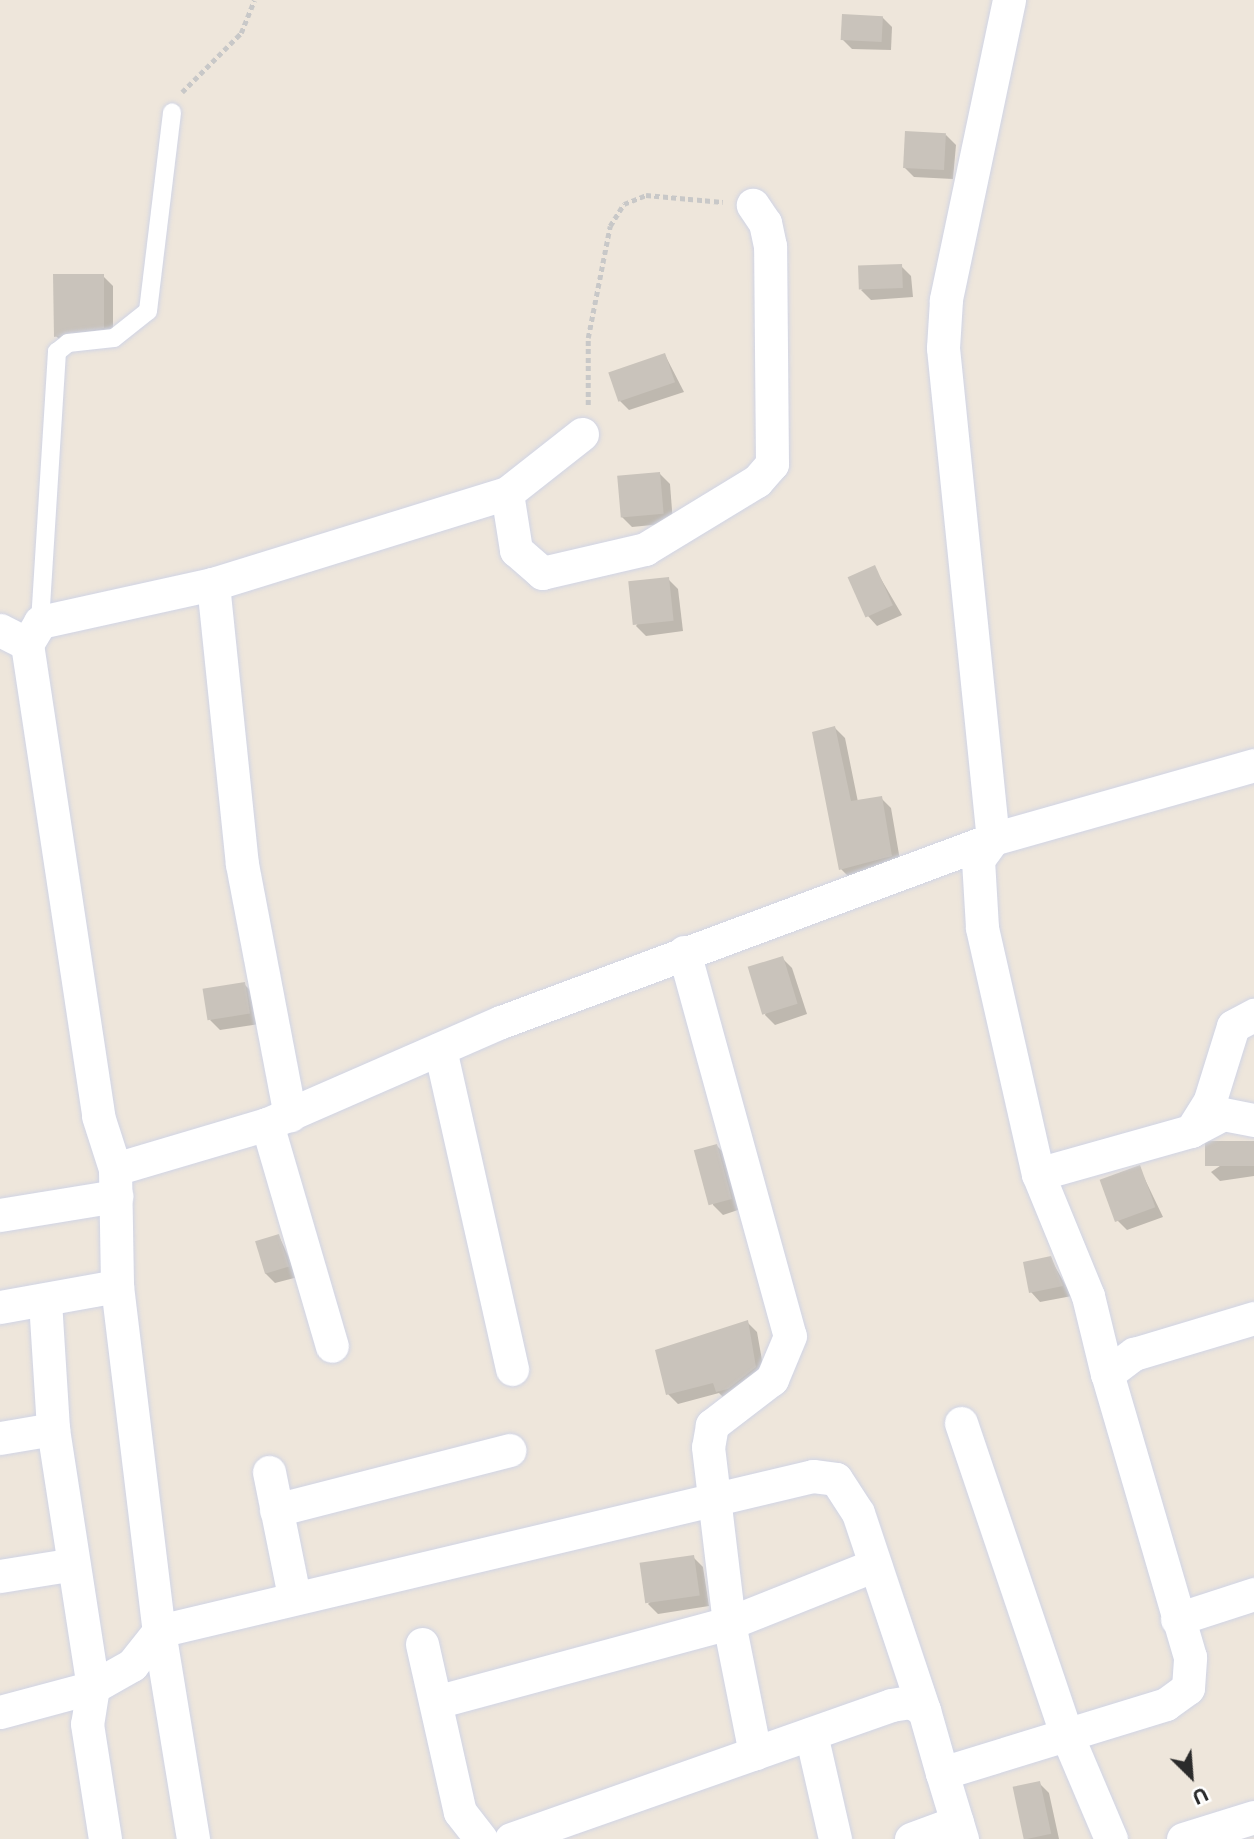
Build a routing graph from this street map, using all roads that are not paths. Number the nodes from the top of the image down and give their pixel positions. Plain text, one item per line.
1 (1009, 0) edge
2 (172, 112) road end
3 (753, 205) road end
4 (582, 433) road end
5 (507, 493) junction
6 (213, 584) junction
7 (22, 632) edge
8 (1254, 765) edge
9 (993, 839) junction
10 (684, 952) junction
11 (1254, 1015) edge
12 (440, 1049) junction
13 (279, 1119) junction
14 (1254, 1120) edge
15 (1191, 1131) junction
16 (1038, 1174) junction
17 (116, 1182) junction
18 (0, 1215) edge
19 (117, 1286) junction
20 (45, 1301) junction
21 (0, 1307) edge
22 (1254, 1318) edge
23 (332, 1346) dead end
24 (512, 1369) dead end
25 (1107, 1374) junction
26 (961, 1423) dead end
27 (53, 1429) junction
28 (0, 1438) edge
29 (509, 1450) dead end
30 (269, 1472) dead end
31 (713, 1498) junction
32 (276, 1510) junction
33 (69, 1565) junction
34 (875, 1565) junction
35 (0, 1576) edge
36 (1254, 1594) edge
37 (294, 1596) junction
38 (1177, 1619) junction
39 (729, 1623) junction
40 (159, 1631) junction
41 (422, 1644) dead end
42 (93, 1687) junction
43 (436, 1702) junction
44 (924, 1710) junction
45 (0, 1712) edge
46 (1066, 1733) junction
47 (811, 1734) junction
48 (755, 1754) junction
49 (942, 1773) junction
50 (1254, 1816) edge
51 (960, 1830) edge
52 (105, 1839) edge
53 (193, 1839) edge
54 (481, 1839) edge
55 (511, 1839) edge
56 (835, 1839) edge
57 (911, 1839) edge
58 (1111, 1839) edge
59 (1183, 1839) edge

1 - 9 street
2 - 7 lane
3 - 5 street
4 - 5 street
5 - 6 street
6 - 7 street
6 - 13 street
7 - 17 street
8 - 9 street
9 - 10 street
9 - 16 street
10 - 12 street
10 - 31 street
11 - 15 street
12 - 13 street
12 - 24 street
13 - 17 street
13 - 23 street
14 - 15 street
15 - 16 street
16 - 25 street
17 - 18 street
17 - 19 street
19 - 20 street
19 - 40 street
20 - 21 street
20 - 27 street
22 - 25 street
25 - 38 street
26 - 46 street
27 - 28 street
27 - 33 street
29 - 32 street
30 - 32 street
31 - 34 street
31 - 37 street
31 - 39 street
32 - 37 street
33 - 35 street
33 - 42 street
34 - 39 street
34 - 44 street
36 - 38 street
37 - 40 street
38 - 46 street
39 - 43 street
39 - 48 street
40 - 42 street
40 - 53 street
41 - 43 street
42 - 45 street
42 - 52 street
43 - 54 street
44 - 47 street
44 - 49 street
46 - 49 street
46 - 58 street
47 - 48 street
47 - 56 street
48 - 55 street
49 - 51 street
50 - 59 street
51 - 57 street

